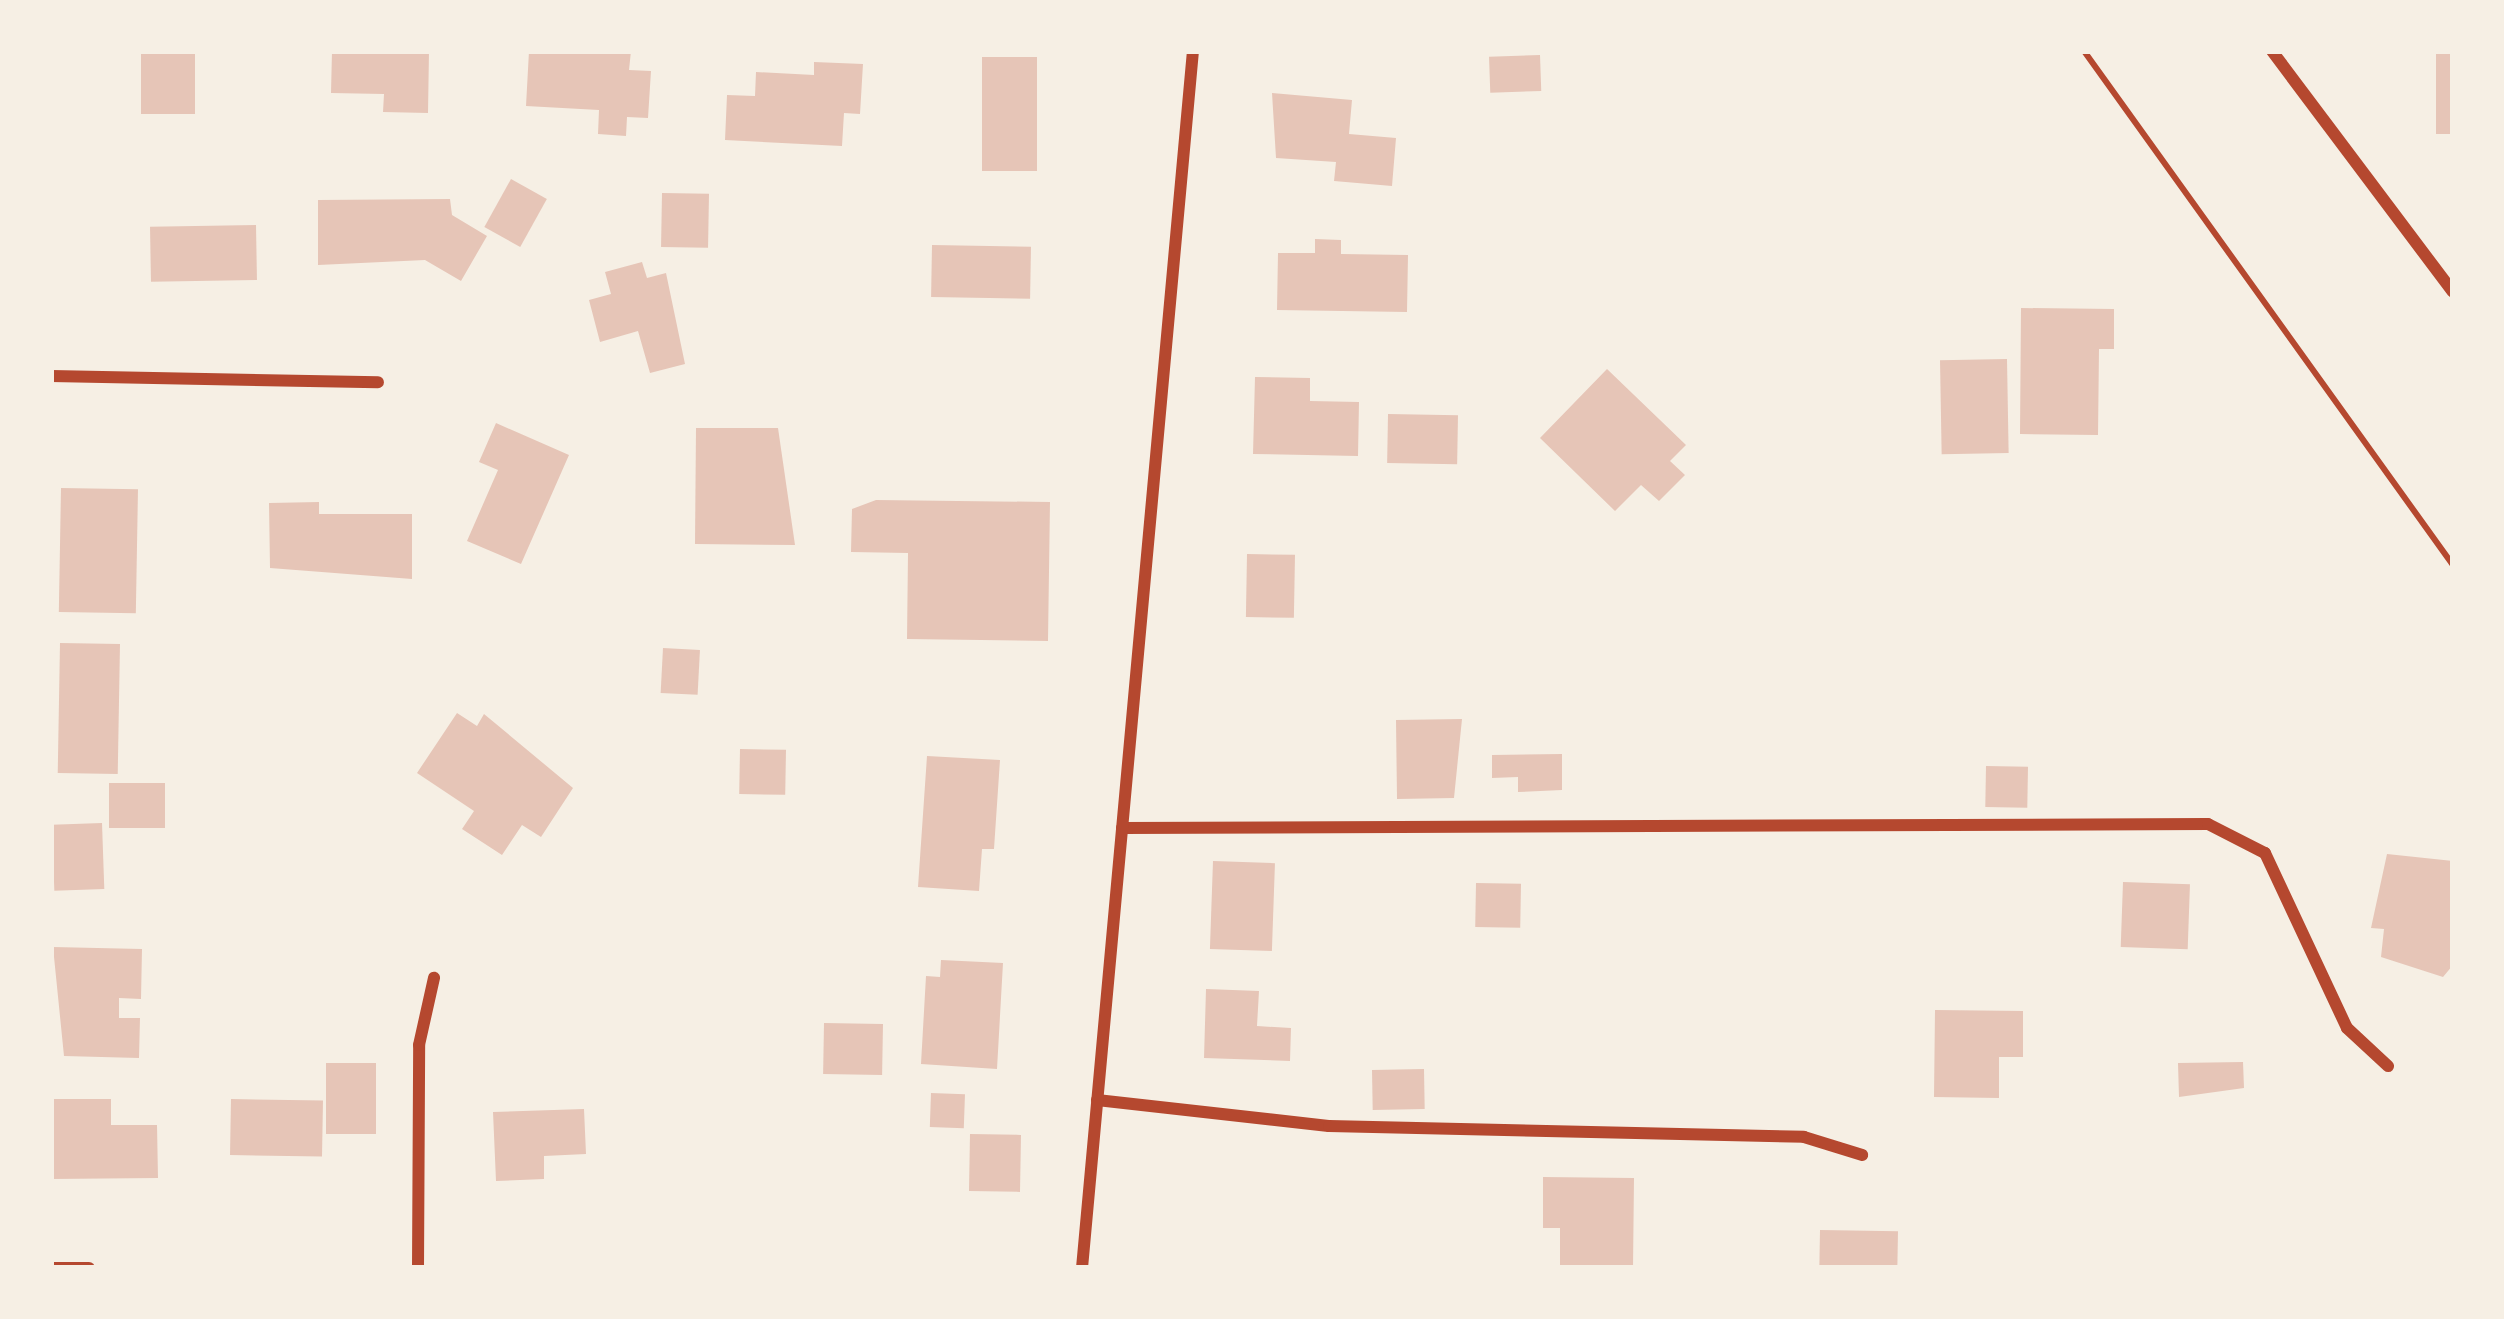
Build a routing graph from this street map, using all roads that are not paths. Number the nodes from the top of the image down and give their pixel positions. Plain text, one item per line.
1 (1193, 51) edge
2 (2272, 51) edge
3 (2453, 292) edge
4 (51, 376) edge
5 (378, 382) dead end
6 (1122, 828) junction
7 (434, 978) dead end
8 (2388, 1066) dead end
9 (1097, 1100) junction
10 (1862, 1155) dead end
11 (51, 1268) edge
12 (89, 1268) edge
13 (418, 1268) edge
14 (1082, 1268) edge

1 - 6 street
2 - 3 street
4 - 5 street
6 - 8 street
6 - 9 street
7 - 13 street
9 - 10 street
9 - 14 street
11 - 12 street

